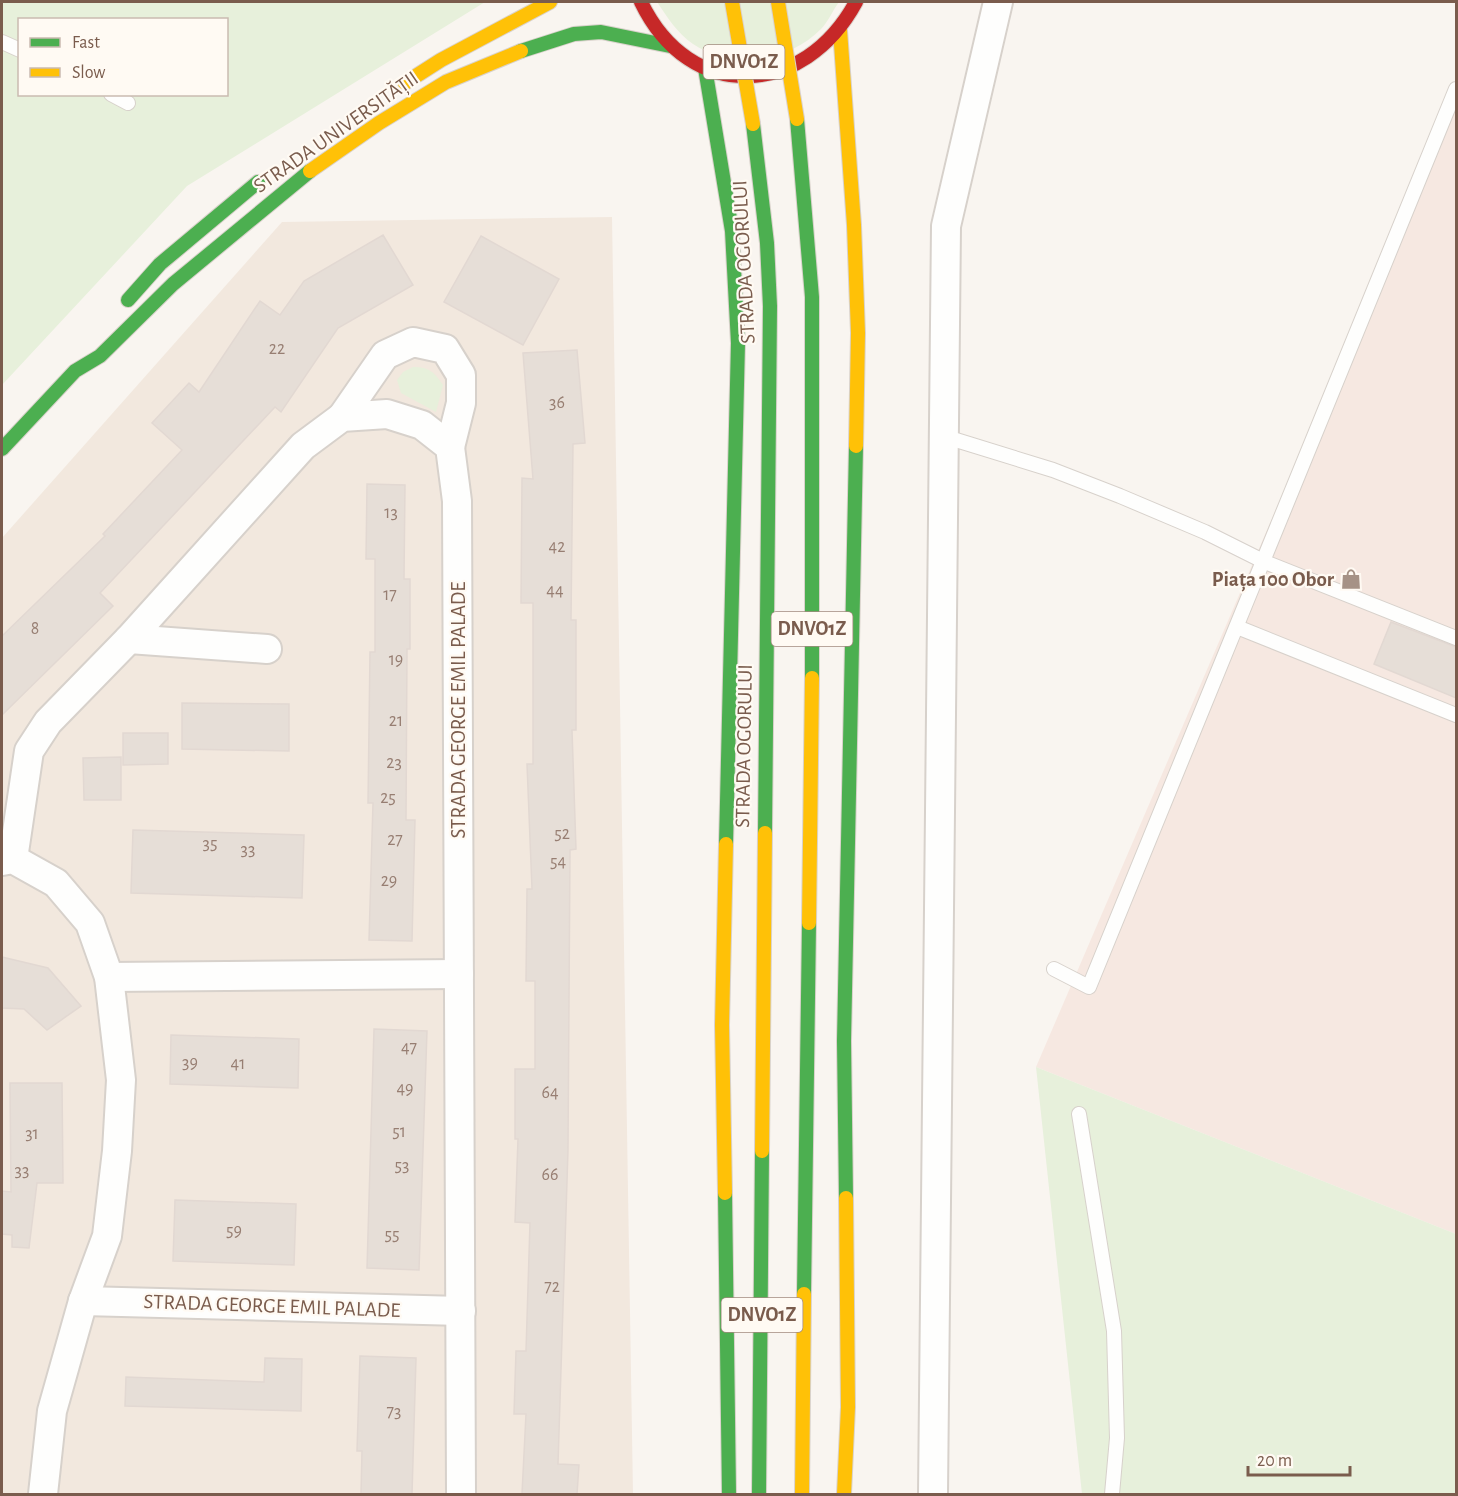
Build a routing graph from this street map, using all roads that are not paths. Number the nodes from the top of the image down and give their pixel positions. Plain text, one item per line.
1 (550, 2) edge
2 (641, 2) edge
3 (732, 2) edge
4 (778, 2) edge
5 (857, 2) edge
6 (998, 2) edge
7 (840, 30) junction
8 (2, 42) edge
9 (670, 46) junction
10 (18, 49) edge
11 (705, 68) junction
12 (1456, 89) edge
13 (392, 92) dead end
14 (115, 96) edge
15 (128, 103) dead end
16 (1450, 122) edge
17 (272, 171) dead end
18 (121, 307) dead end
19 (84, 351) dead end
20 (75, 371) junction
21 (342, 417) junction
22 (943, 436) junction
23 (450, 447) junction
24 (2, 448) edge
25 (1265, 562) junction
26 (1237, 627) junction
27 (1456, 638) edge
28 (129, 639) junction
29 (267, 649) dead end
30 (1456, 715) edge
31 (7, 860) edge
32 (1054, 969) dead end
33 (459, 974) junction
34 (109, 977) junction
35 (1079, 1114) dead end
36 (83, 1301) junction
37 (461, 1311) junction
38 (45, 1493) edge
39 (461, 1494) edge
40 (729, 1494) edge
41 (759, 1494) edge
42 (802, 1494) edge
43 (844, 1494) edge
44 (933, 1494) edge
45 (1112, 1494) edge

1 - 13 main road, STRADA UNIVERSITĂȚII
2 - 9 main road
3 - 41 main road, STRADA OGORULUI / DNVO1Z, bridge
4 - 42 main road, DNVO1Z, bridge
5 - 7 main road
6 - 22 street
7 - 11 main road
7 - 43 main road
8 - 10 lane
9 - 11 main road
9 - 20 main road, STRADA UNIVERSITĂȚII
11 - 40 main road
12 - 16 lane
14 - 15 lane
16 - 25 lane
17 - 18 main road, STRADA UNIVERSITĂȚII
19 - 20 main road, STRADA UNIVERSITĂȚII
20 - 24 main road, STRADA UNIVERSITĂȚII
21 - 23 street
21 - 23 street, STRADA GEORGE EMIL PALADE
21 - 28 street, STRADA GEORGE EMIL PALADE
22 - 25 lane
22 - 44 street
23 - 33 street, STRADA GEORGE EMIL PALADE
25 - 26 lane
25 - 27 lane
26 - 30 lane
26 - 32 lane
28 - 29 street
28 - 31 street, STRADA GEORGE EMIL PALADE
31 - 34 street
33 - 34 street
33 - 37 street, STRADA GEORGE EMIL PALADE
34 - 36 street
35 - 45 lane
36 - 37 street, STRADA GEORGE EMIL PALADE
36 - 38 street
37 - 39 street, STRADA GEORGE EMIL PALADE

